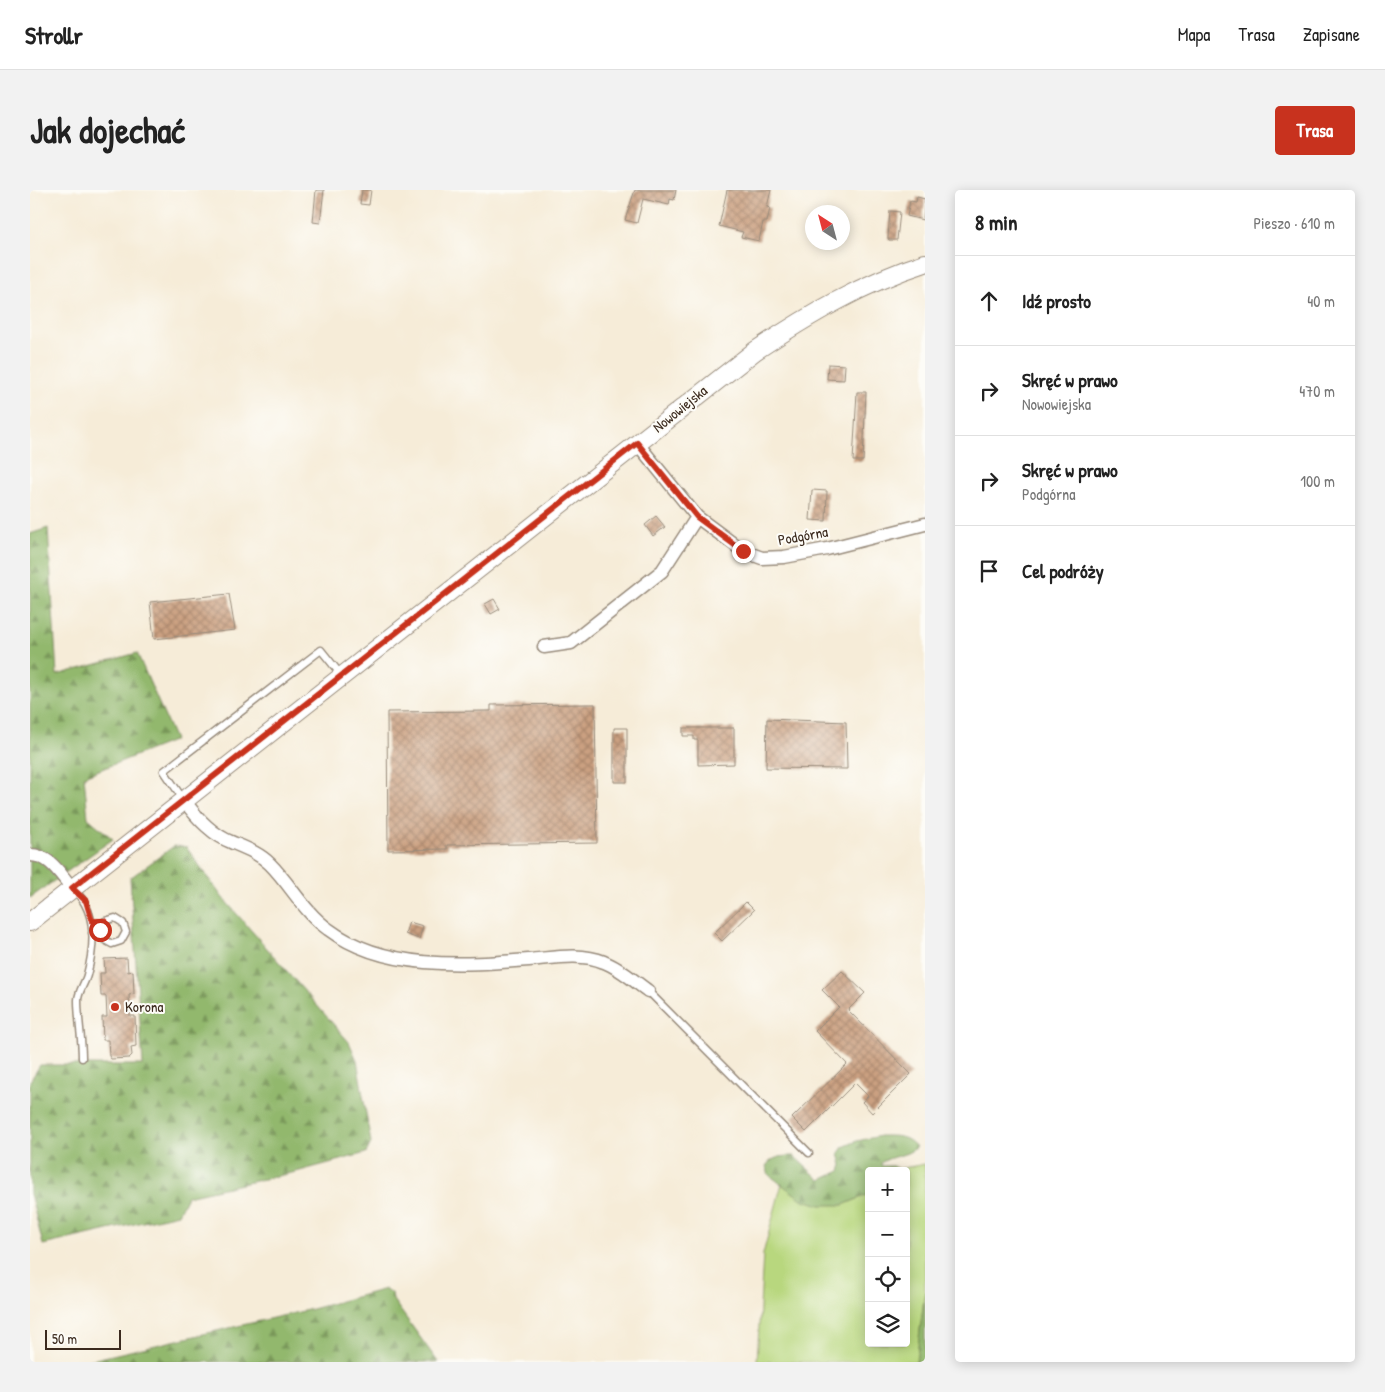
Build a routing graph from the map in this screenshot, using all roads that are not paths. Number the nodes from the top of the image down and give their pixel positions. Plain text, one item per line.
1 (925, 263) edge
2 (637, 443) junction
3 (697, 517) junction
4 (925, 524) edge
5 (544, 647) dead end
6 (342, 676) junction
7 (184, 800) junction
8 (30, 855) edge
9 (72, 888) junction
10 (92, 921) junction
11 (105, 921) junction
12 (30, 922) edge
13 (92, 933) junction
14 (103, 939) junction
15 (648, 991) joint
16 (82, 1058) dead end
17 (809, 1153) dead end

1 - 2 main road, Nowowiejska
2 - 3 street, Podgórna
2 - 6 main road, Nowowiejska
3 - 4 street, Podgórna
3 - 5 street
6 - 7 main road, Nowowiejska
6 - 7 lane
7 - 9 main road, Nowowiejska
7 - 15 street
8 - 9 street
9 - 10 lane
9 - 12 main road, Nowowiejska
10 - 11 lane
10 - 13 lane
11 - 14 lane
11 - 14 lane
13 - 14 lane
13 - 16 lane
15 - 17 lane

